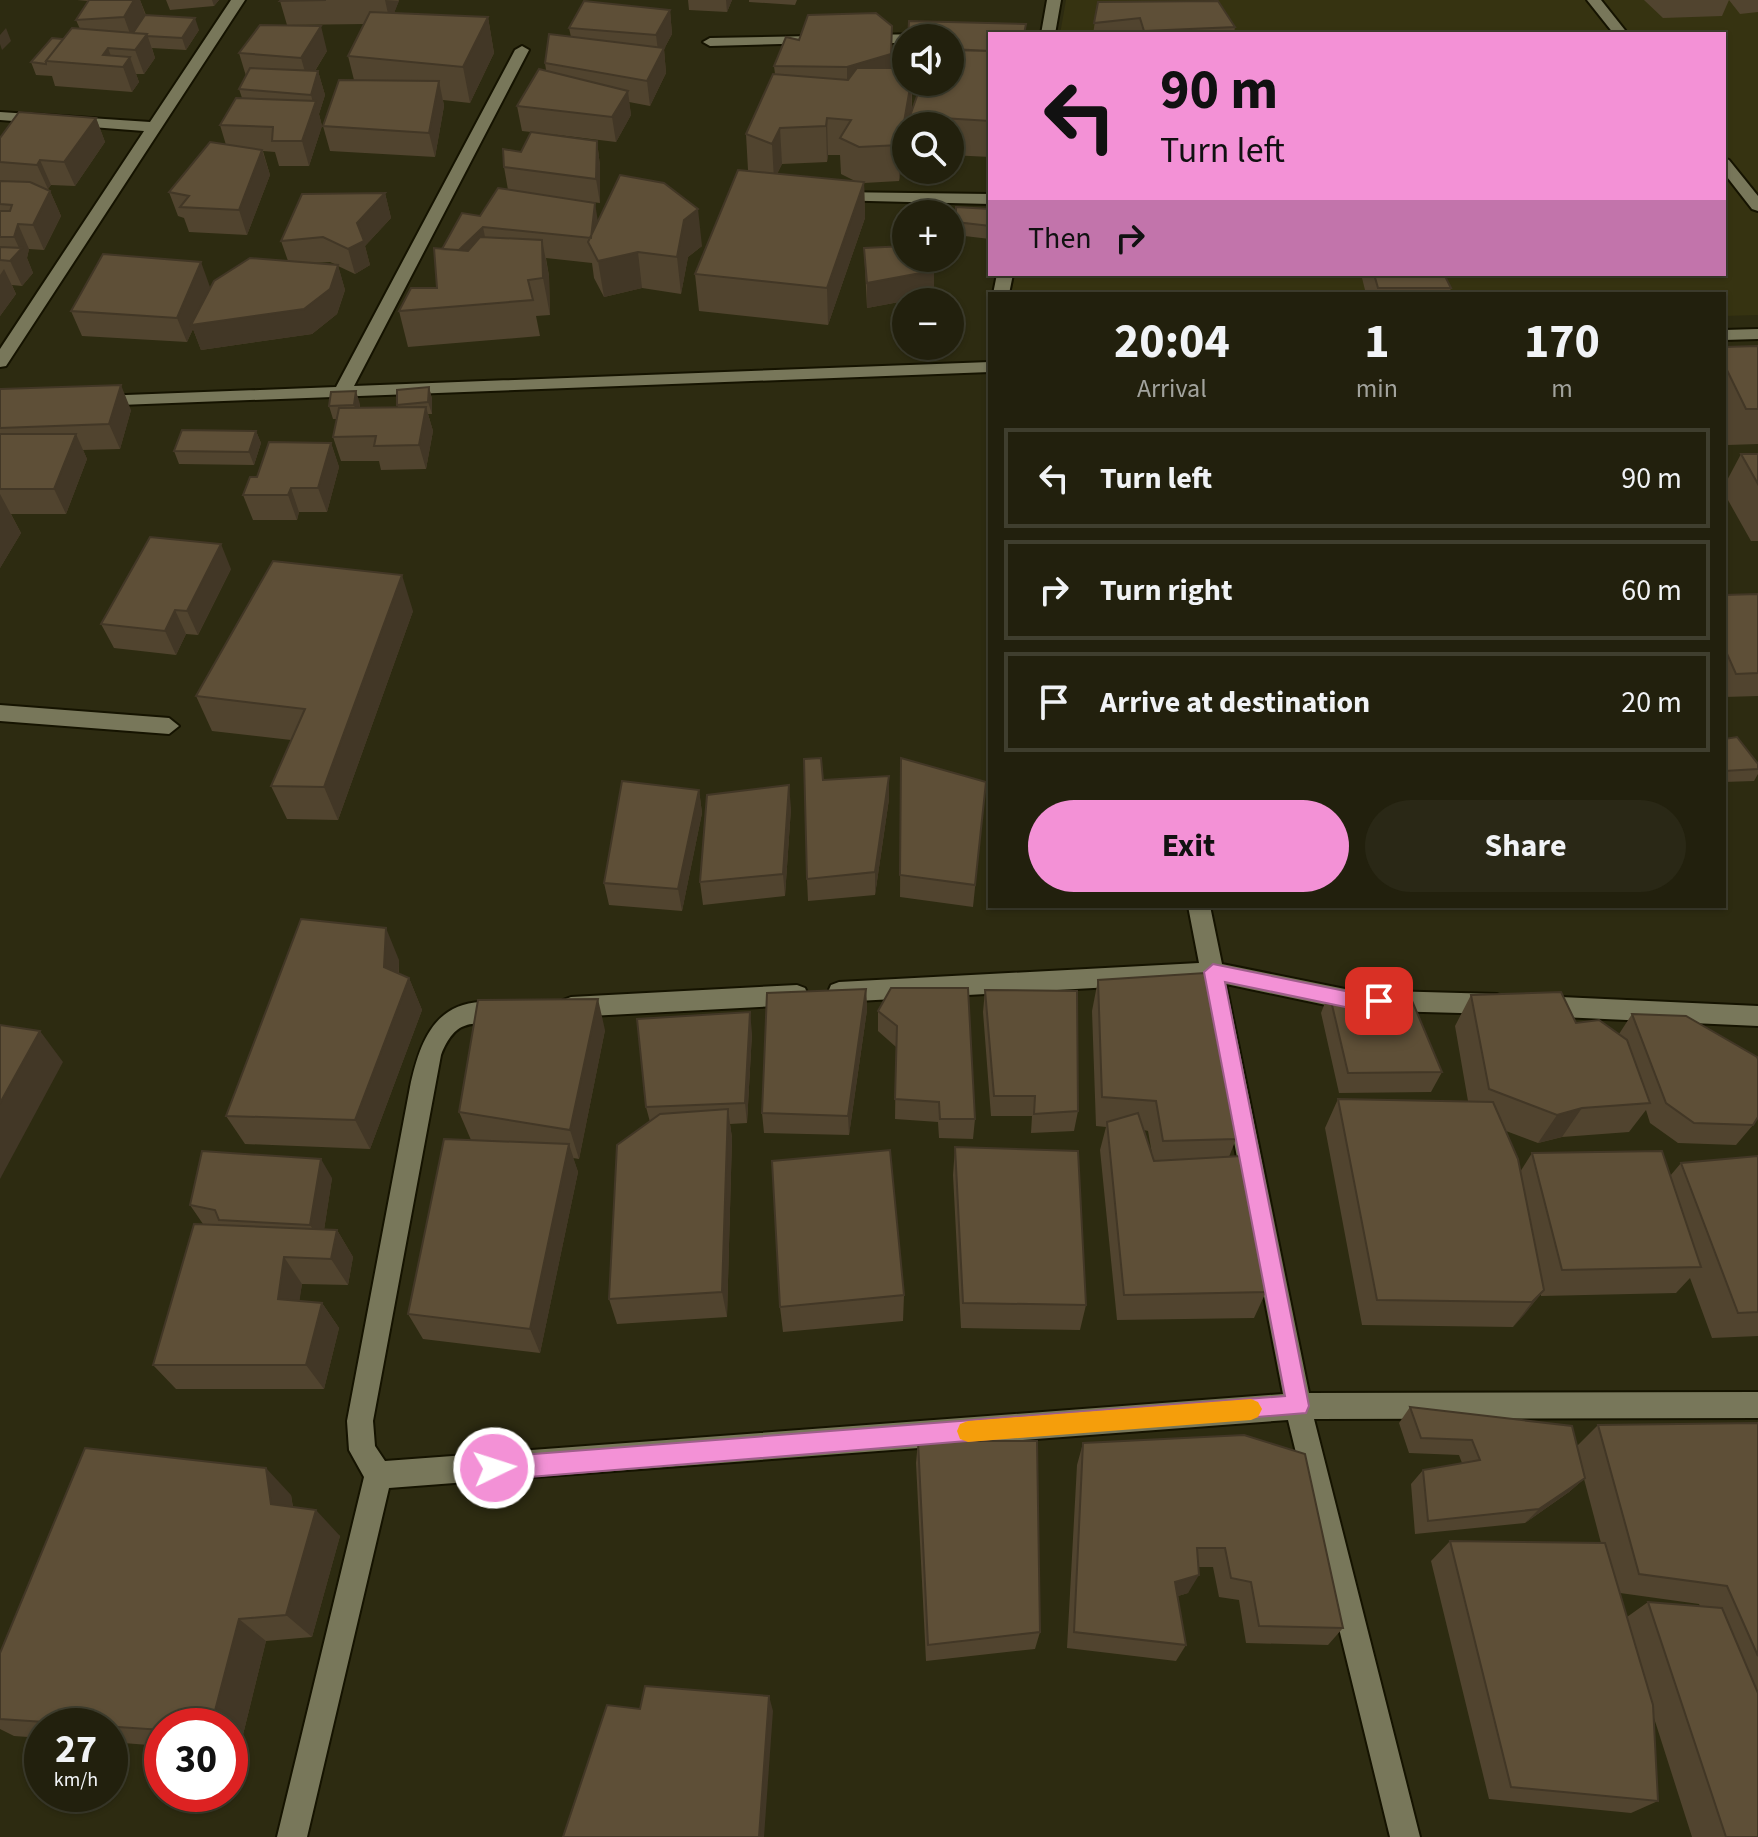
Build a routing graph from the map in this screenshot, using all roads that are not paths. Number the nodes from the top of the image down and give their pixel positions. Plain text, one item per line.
1 (238, 0) edge
2 (1054, 0) edge
3 (1594, 0) edge
4 (1048, 32) edge
5 (1619, 32) edge
6 (988, 37) edge
7 (710, 42) dead end
8 (522, 50) dead end
9 (0, 116) edge
10 (154, 127) junction
11 (1726, 166) edge
12 (817, 197) edge
13 (988, 199) edge
14 (1758, 206) edge
15 (1758, 334) edge
16 (1726, 335) edge
17 (0, 362) edge
18 (988, 365) edge
19 (343, 391) junction
20 (76, 403) edge
21 (0, 713) edge
22 (169, 726) dead end
23 (1199, 908) edge
24 (1213, 972) junction
25 (1758, 1016) edge
26 (1758, 1405) edge
27 (1298, 1406) junction
28 (378, 1475) junction
29 (292, 1837) edge
30 (1405, 1837) edge

1 - 10 street
2 - 4 street
3 - 5 street
6 - 7 street
8 - 19 street
9 - 10 street
10 - 17 street
11 - 14 street
12 - 13 street
15 - 16 street
18 - 19 street
19 - 20 street
21 - 22 street
23 - 24 street
24 - 25 street
24 - 27 street
24 - 28 street
26 - 27 street
27 - 28 street
27 - 30 street
28 - 29 street

